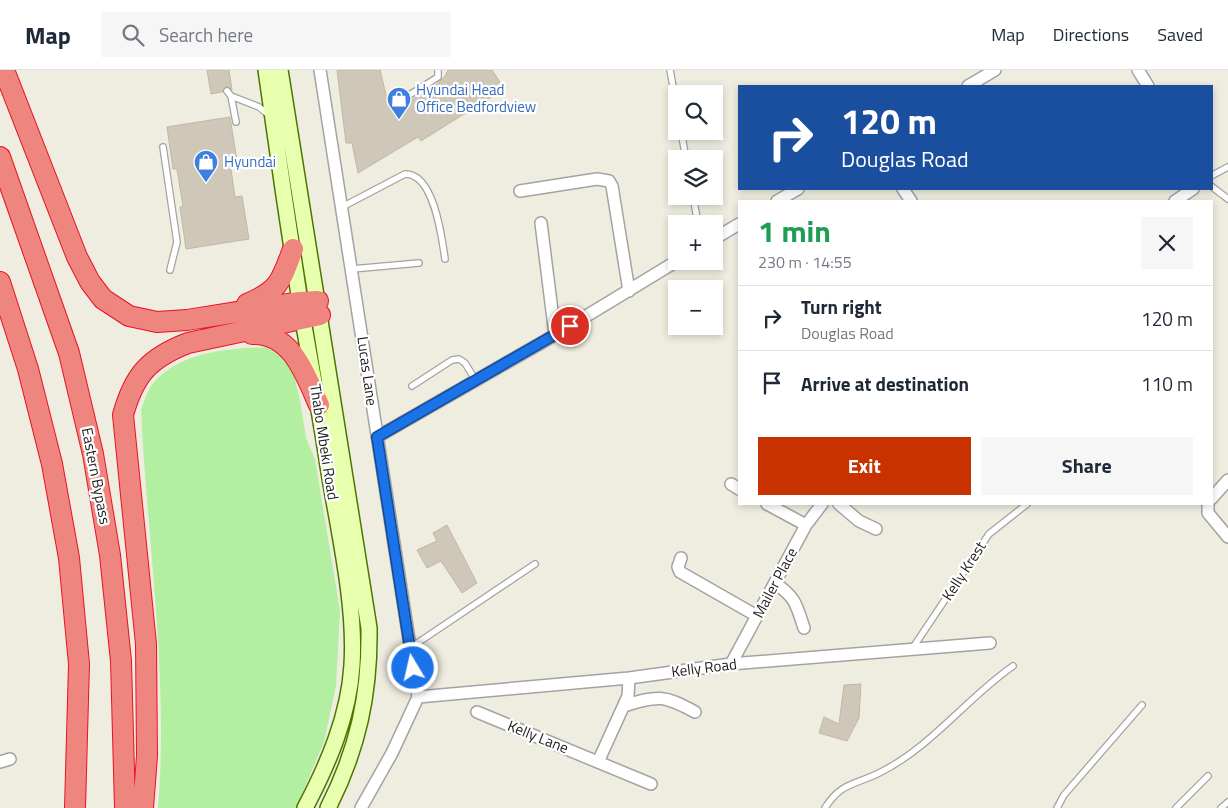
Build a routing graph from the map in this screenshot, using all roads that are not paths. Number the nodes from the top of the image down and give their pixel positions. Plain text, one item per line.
1 (4, 70) edge
2 (266, 70) edge
3 (280, 70) edge
4 (320, 70) edge
5 (438, 70) edge
6 (670, 70) edge
7 (994, 70) edge
8 (1138, 70) edge
9 (673, 85) edge
10 (970, 85) edge
11 (1147, 85) edge
12 (404, 99) dead end
13 (273, 118) junction
14 (236, 122) dead end
15 (163, 147) dead end
16 (0, 157) edge
17 (1228, 166) edge
18 (1213, 175) edge
19 (1213, 188) edge
20 (796, 190) edge
21 (1192, 190) edge
22 (520, 192) dead end
23 (1228, 199) edge
24 (779, 200) edge
25 (1176, 200) edge
26 (342, 207) junction
27 (541, 223) dead end
28 (738, 225) edge
29 (723, 234) edge
30 (293, 249) junction
31 (445, 259) dead end
32 (419, 263) dead end
33 (668, 267) edge
34 (352, 269) junction
35 (170, 270) dead end
36 (0, 282) edge
37 (629, 290) junction
38 (310, 310) junction
39 (222, 314) junction
40 (555, 335) junction
41 (221, 336) junction
42 (476, 381) junction
43 (412, 386) dead end
44 (319, 405) junction
45 (377, 437) junction
46 (1228, 480) edge
47 (1213, 497) edge
48 (769, 505) edge
49 (821, 505) edge
50 (839, 505) edge
51 (1025, 505) edge
52 (1208, 505) edge
53 (806, 525) junction
54 (876, 529) dead end
55 (1228, 537) edge
56 (682, 558) dead end
57 (535, 564) dead end
58 (775, 583) junction
59 (757, 616) junction
60 (804, 628) dead end
61 (990, 643) dead end
62 (410, 648) junction
63 (912, 649) junction
64 (731, 664) junction
65 (1013, 666) dead end
66 (629, 678) junction
67 (418, 697) junction
68 (624, 706) junction
69 (1142, 706) dead end
70 (477, 712) dead end
71 (695, 712) dead end
72 (598, 762) junction
73 (1208, 776) dead end
74 (651, 784) dead end
75 (1228, 802) edge
76 (75, 808) edge
77 (125, 808) edge
78 (143, 808) edge
79 (305, 808) edge
80 (328, 808) edge
81 (361, 808) edge
82 (825, 808) edge
83 (1057, 808) edge
84 (1176, 808) edge
85 (1221, 808) edge

1 - 39 highway
2 - 13 main road, Thabo Mbeki Road
3 - 38 main road, Thabo Mbeki Road
4 - 26 street, Lucas Lane
5 - 12 lane
6 - 9 lane
7 - 10 street
8 - 11 street
13 - 14 lane
13 - 30 main road, Thabo Mbeki Road
15 - 35 lane
16 - 77 highway, Eastern Bypass
17 - 18 lane
19 - 23 lane
20 - 24 street
21 - 25 street
22 - 37 street
26 - 31 lane
26 - 34 street, Lucas Lane
27 - 40 street
28 - 29 street
30 - 38 main road, Thabo Mbeki Road
30 - 39 highway
32 - 34 lane
33 - 37 street
34 - 45 street, Lucas Lane
36 - 76 highway
37 - 40 street
38 - 39 highway
38 - 41 highway
38 - 44 main road, Thabo Mbeki Road
38 - 80 main road, Thabo Mbeki Road
40 - 42 street
41 - 44 highway
41 - 78 highway
42 - 43 lane
42 - 45 street
44 - 79 main road, Thabo Mbeki Road
45 - 62 street, Lucas Lane
46 - 47 street
48 - 53 street
49 - 53 street, Mailer Place
50 - 54 street
51 - 63 lane, Kelly Krest
52 - 55 street
53 - 58 street, Mailer Place
56 - 59 street
57 - 62 lane
58 - 59 street, Mailer Place
58 - 60 street
59 - 64 street, Mailer Place
61 - 63 street, Kelly Road
62 - 67 street, Lucas Lane
63 - 64 street, Kelly Road
64 - 66 street, Kelly Road
65 - 82 lane
66 - 67 street, Kelly Road
66 - 68 street
67 - 81 street
68 - 71 street
68 - 72 street
69 - 83 lane
70 - 72 street, Kelly Lane
72 - 74 street, Kelly Lane
73 - 84 lane
75 - 85 lane

